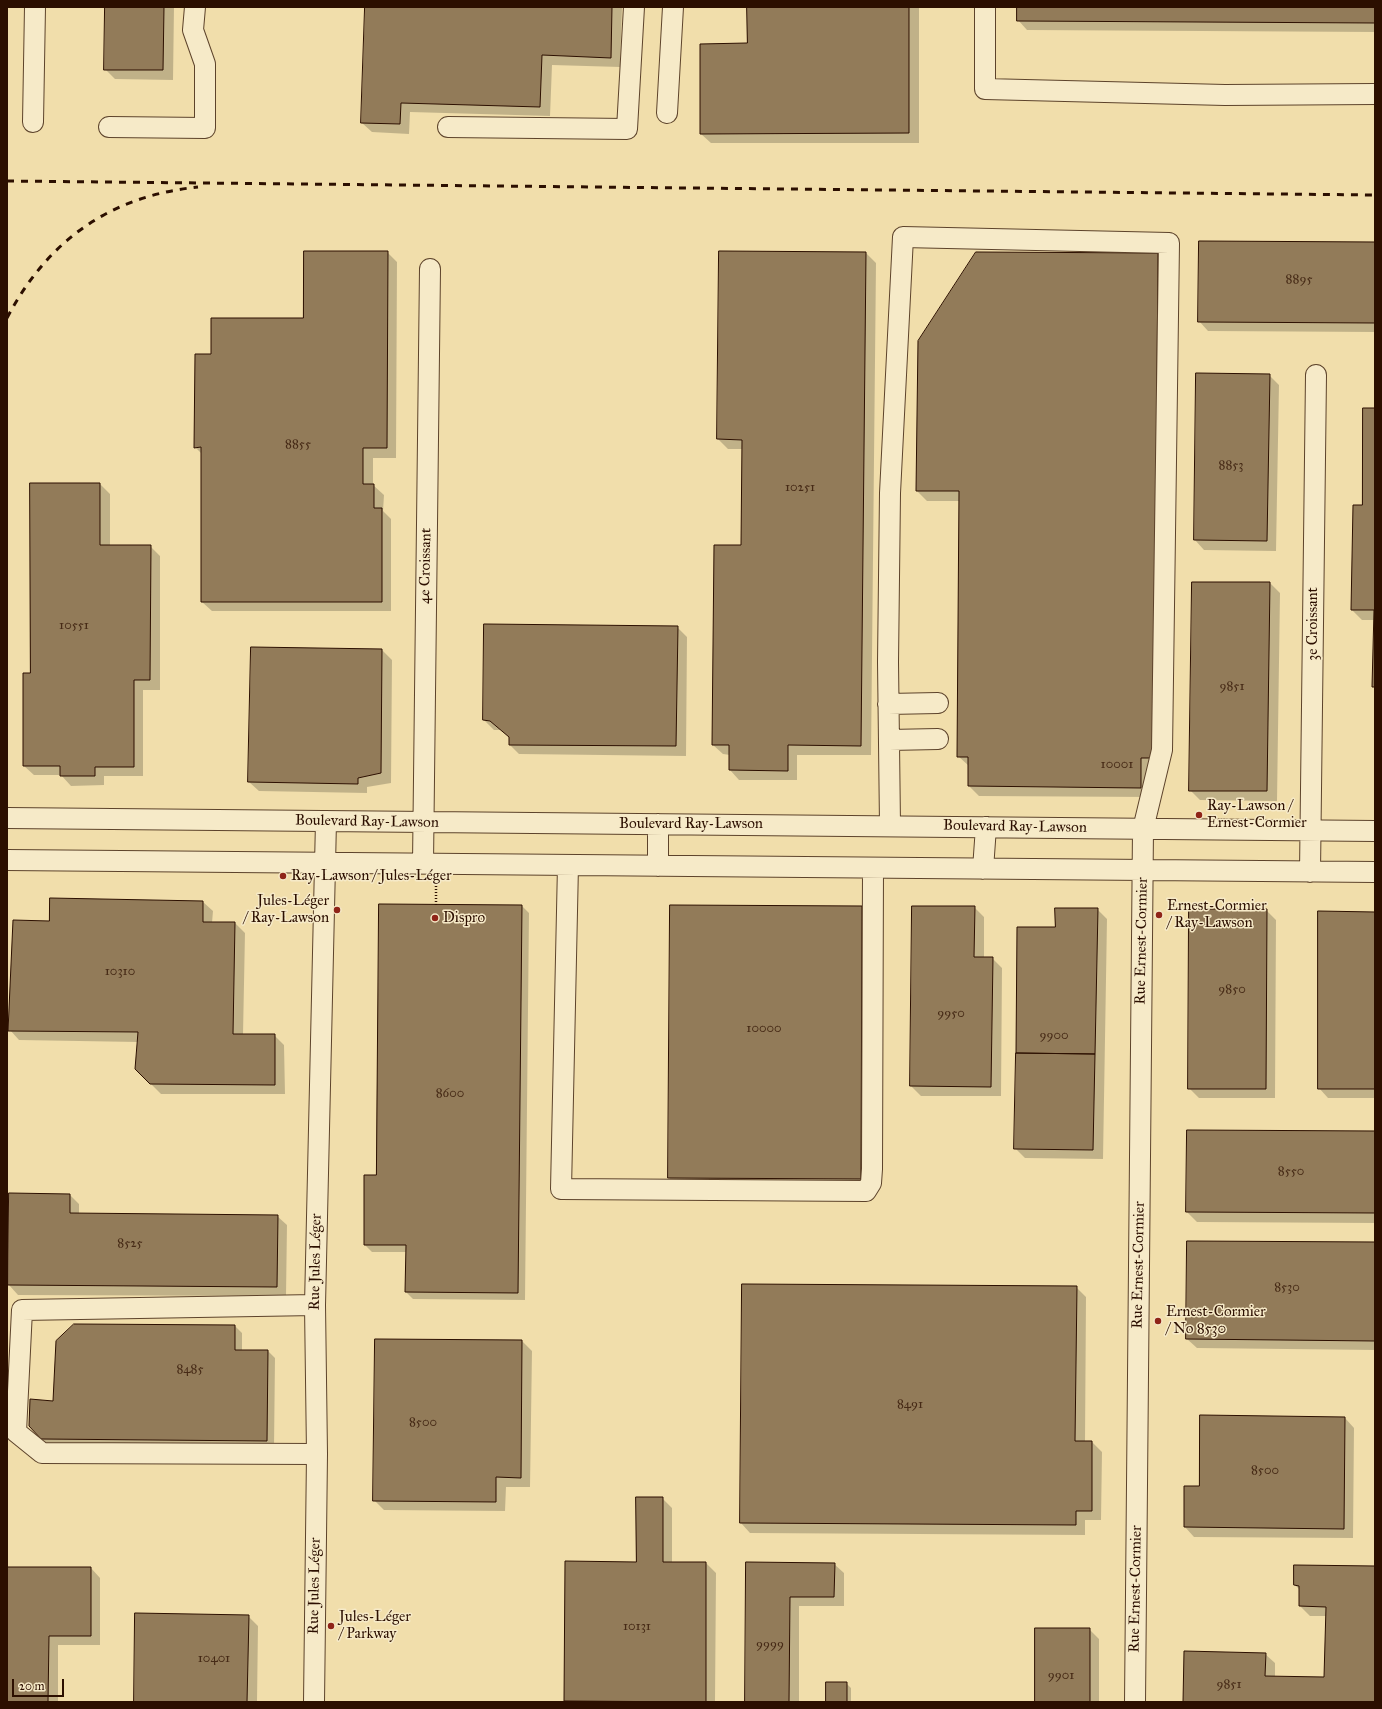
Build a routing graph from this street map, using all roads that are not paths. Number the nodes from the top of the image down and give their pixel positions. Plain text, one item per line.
1 (35, 7) edge
2 (195, 7) edge
3 (634, 7) edge
4 (672, 7) edge
5 (985, 7) edge
6 (1375, 94) edge
7 (668, 113) dead end
8 (33, 122) dead end
9 (109, 127) dead end
10 (448, 128) dead end
11 (430, 268) dead end
12 (1316, 375) dead end
13 (888, 704) junction
14 (938, 704) dead end
15 (938, 739) dead end
16 (889, 740) junction
17 (7, 818) edge
18 (326, 821) junction
19 (424, 822) junction
20 (658, 824) junction
21 (890, 825) junction
22 (986, 827) junction
23 (1143, 828) junction
24 (1311, 830) junction
25 (1375, 830) edge
26 (7, 860) edge
27 (325, 863) junction
28 (423, 863) junction
29 (568, 865) junction
30 (658, 866) junction
31 (874, 869) junction
32 (983, 869) junction
33 (1143, 870) junction
34 (1310, 872) junction
35 (1375, 872) edge
36 (315, 1305) junction
37 (317, 1454) junction
38 (314, 1702) edge
39 (1135, 1702) edge

1 - 8 street
2 - 9 street
3 - 10 street
4 - 7 street
5 - 6 street
11 - 19 street, 4e Croissant
12 - 24 street, 3e Croissant
13 - 14 street
13 - 16 street
13 - 23 street, Rue Ernest-Cormier
15 - 16 street
16 - 21 street
17 - 18 street, Boulevard Ray-Lawson
18 - 19 street, Boulevard Ray-Lawson
18 - 27 street, Rue Jules Léger
19 - 20 street, Boulevard Ray-Lawson
19 - 28 street, 4e Croissant
20 - 21 street, Boulevard Ray-Lawson
20 - 30 street
21 - 22 street, Boulevard Ray-Lawson
22 - 23 street, Boulevard Ray-Lawson
22 - 32 street
23 - 24 street, Boulevard Ray-Lawson
23 - 33 street, Rue Ernest-Cormier
24 - 25 street, Boulevard Ray-Lawson
24 - 34 street, 3e Croissant
26 - 27 street
27 - 28 street
27 - 36 street, Rue Jules Léger
28 - 29 street
29 - 30 street
29 - 31 street
30 - 31 street
31 - 32 street
32 - 33 street
33 - 34 street
33 - 39 street, Rue Ernest-Cormier
34 - 35 street
36 - 37 street, Rue Jules Léger
36 - 37 street
37 - 38 street, Rue Jules Léger

